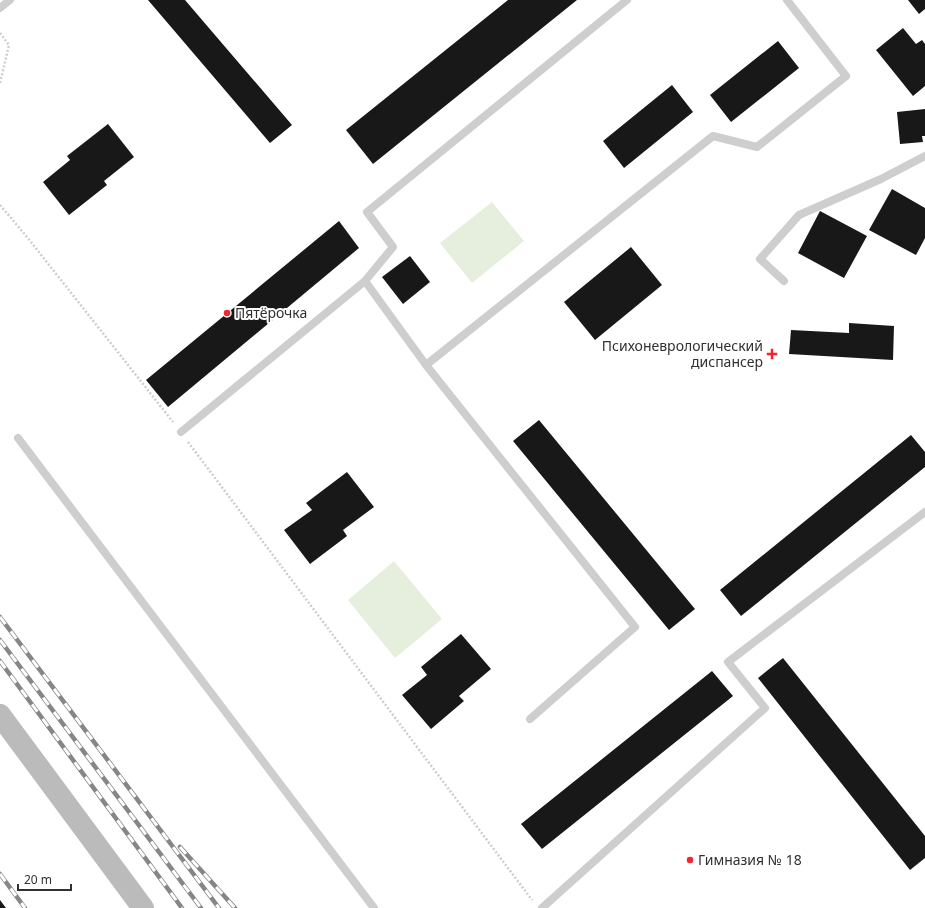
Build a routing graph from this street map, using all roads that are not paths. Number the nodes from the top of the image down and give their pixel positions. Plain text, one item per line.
1 (10, 0) edge
2 (627, 0) edge
3 (787, 0) edge
4 (0, 8) edge
5 (925, 156) edge
6 (365, 281) junction
7 (784, 281) dead end
8 (426, 365) junction
9 (180, 432) road end
10 (18, 438) dead end
11 (925, 512) edge
12 (0, 715) edge
13 (530, 719) dead end
14 (143, 908) edge
15 (374, 908) edge
16 (542, 908) edge

1 - 4 lane
2 - 6 lane
3 - 8 lane
5 - 7 lane
6 - 8 lane
6 - 9 lane
8 - 13 lane
10 - 15 lane
11 - 16 lane
12 - 14 street

